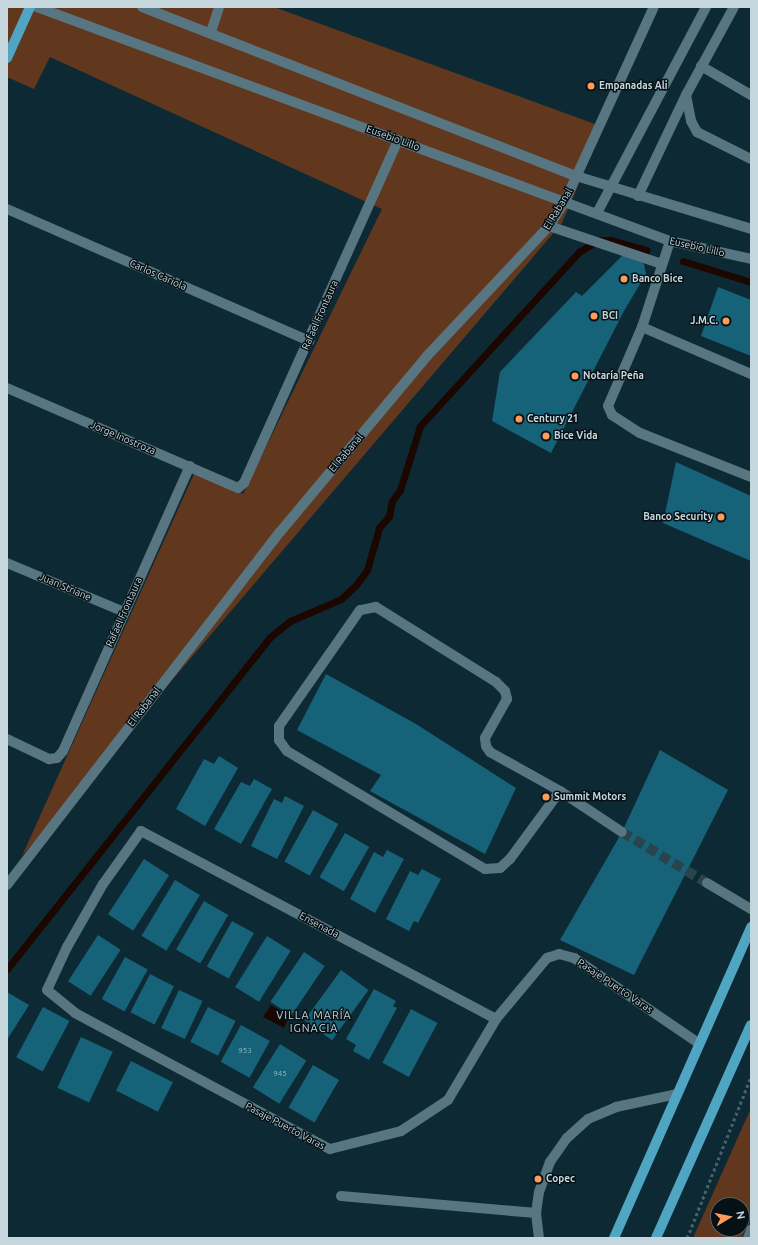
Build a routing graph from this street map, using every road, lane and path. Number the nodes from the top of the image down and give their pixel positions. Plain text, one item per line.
1 (30, 7) edge
2 (37, 7) edge
3 (142, 7) edge
4 (219, 7) edge
5 (654, 7) edge
6 (706, 7) edge
7 (734, 7) edge
8 (211, 32) junction
9 (7, 58) edge
10 (701, 66) junction
11 (686, 95) junction
12 (751, 95) edge
13 (398, 140) junction
14 (751, 159) edge
15 (576, 176) junction
16 (610, 187) junction
17 (638, 196) junction
18 (565, 201) junction
19 (7, 209) edge
20 (596, 212) junction
21 (549, 226) junction
22 (751, 229) edge
23 (670, 241) junction
24 (751, 259) edge
25 (662, 264) junction
26 (642, 327) junction
27 (309, 341) junction
28 (751, 374) edge
29 (7, 388) edge
30 (190, 466) junction
31 (751, 477) edge
32 (238, 488) joint
33 (7, 563) edge
34 (124, 612) junction
35 (7, 739) edge
36 (560, 791) junction
37 (141, 831) joint
38 (622, 832) tunnel mouth
39 (706, 883) tunnel mouth
40 (7, 885) edge
41 (751, 909) edge
42 (751, 927) edge
43 (496, 1019) junction
44 (751, 1025) edge
45 (698, 1043) junction
46 (751, 1076) edge
47 (676, 1094) junction
48 (341, 1196) dead end
49 (536, 1212) junction
50 (751, 1230) edge
51 (539, 1238) edge
52 (614, 1238) edge
53 (656, 1238) edge
54 (687, 1238) edge
55 (748, 1238) edge

1 - 9 main road
2 - 13 street, Eusebio Lillo
3 - 8 street
4 - 8 street
5 - 15 street, El Rabanal
6 - 16 street
7 - 10 street
8 - 15 street
10 - 11 street
10 - 12 street
11 - 14 street
11 - 17 street
13 - 18 street, Eusebio Lillo
13 - 27 street, Rafael Frontaura
15 - 16 street
15 - 18 street, El Rabanal
16 - 17 street
16 - 20 street
17 - 22 street
18 - 20 street, Eusebio Lillo
18 - 21 street, El Rabanal
19 - 27 street, Carlos Cariola
20 - 23 street, Eusebio Lillo
21 - 25 street
21 - 40 street, El Rabanal
23 - 24 street, Eusebio Lillo
23 - 25 street
25 - 26 street
26 - 28 street
26 - 31 street
27 - 32 street, Rafael Frontaura
29 - 30 street, Jorge Inostroza
30 - 32 street, Jorge Inostroza
30 - 34 street, Rafael Frontaura
33 - 34 street, Juan Striane
34 - 35 street, Rafael Frontaura
36 - 36 street
36 - 38 street
37 - 43 street, Ensenada
37 - 43 street, Pasaje Puerto Varas
39 - 41 street
42 - 45 main road
43 - 45 street, Pasaje Puerto Varas
44 - 53 main road
45 - 47 main road
46 - 54 path
47 - 49 street
47 - 52 main road
48 - 49 street
49 - 51 street
50 - 55 street

